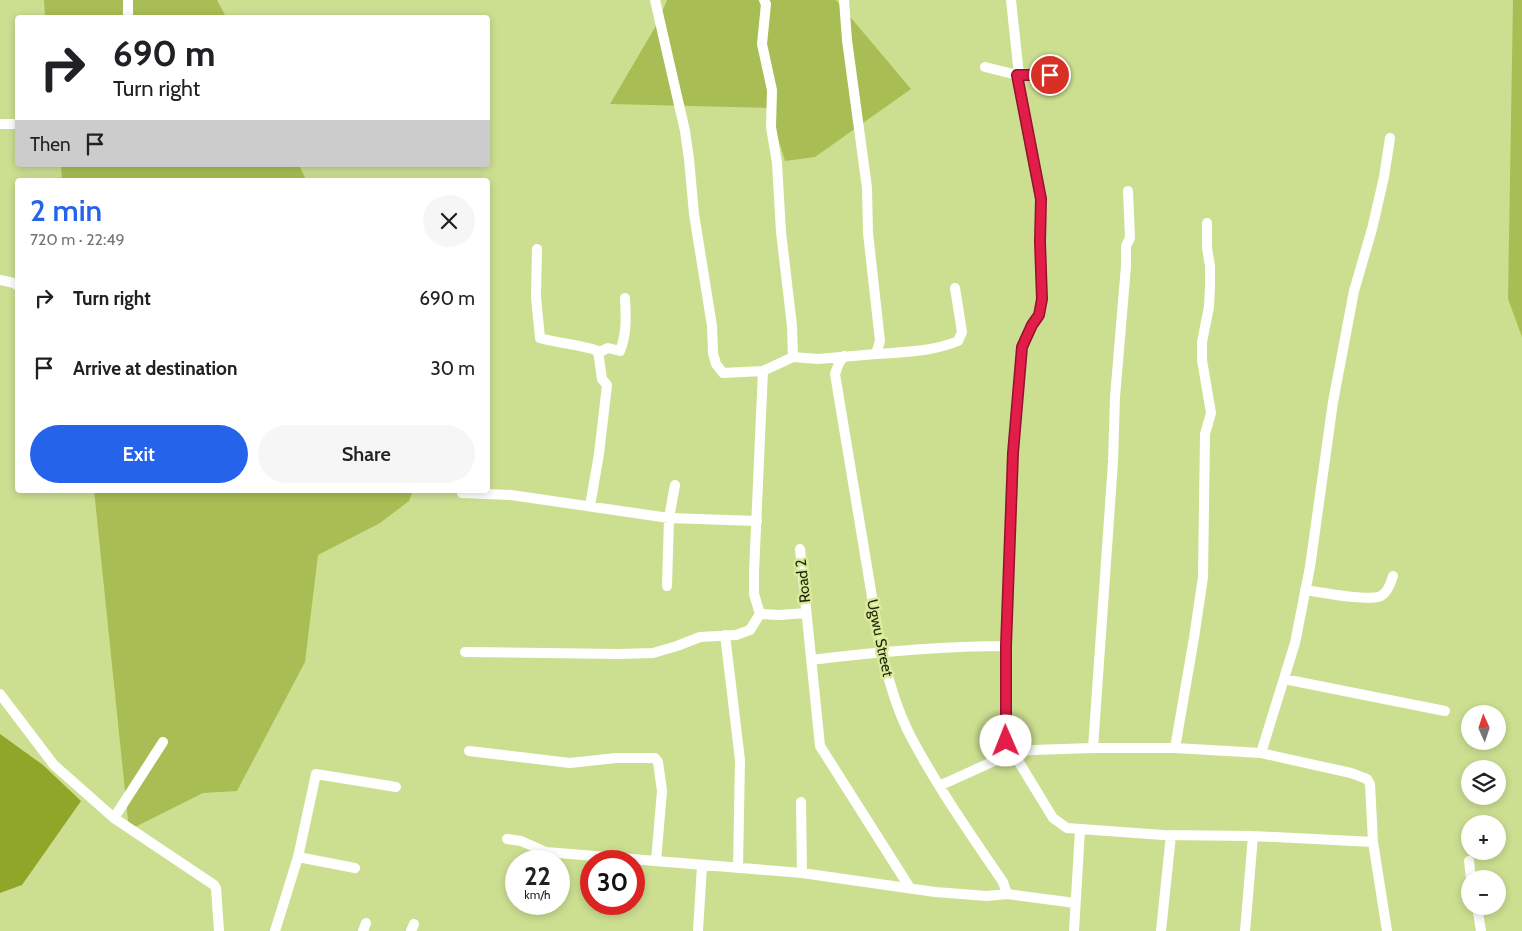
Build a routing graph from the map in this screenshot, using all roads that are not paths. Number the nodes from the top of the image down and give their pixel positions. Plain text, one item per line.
1 (128, 0) edge
2 (655, 0) edge
3 (844, 0) edge
4 (1012, 0) edge
5 (768, 1) edge
6 (128, 15) edge
7 (985, 67) dead end
8 (1018, 75) junction
9 (1050, 75) dead end
10 (0, 124) edge
11 (15, 124) edge
12 (1390, 138) dead end
13 (1128, 191) dead end
14 (1207, 223) dead end
15 (537, 249) dead end
16 (0, 280) edge
17 (15, 284) edge
18 (955, 288) dead end
19 (625, 298) dead end
20 (598, 351) junction
21 (876, 354) junction
22 (844, 356) junction
23 (793, 357) junction
24 (763, 371) junction
25 (675, 485) dead end
26 (462, 493) dead end
27 (590, 506) junction
28 (669, 518) junction
29 (757, 521) junction
30 (800, 549) dead end
31 (1393, 576) dead end
32 (667, 586) dead end
33 (1305, 590) junction
34 (806, 613) junction
35 (760, 614) junction
36 (724, 635) junction
37 (1006, 646) junction
38 (880, 651) junction
39 (465, 652) dead end
40 (811, 660) junction
41 (1284, 679) junction
42 (0, 694) edge
43 (1445, 710) dead end
44 (163, 742) dead end
45 (1093, 748) junction
46 (1175, 748) junction
47 (469, 751) dead end
48 (1014, 752) junction
49 (1261, 753) junction
50 (939, 786) junction
51 (396, 787) dead end
52 (801, 802) dead end
53 (114, 818) junction
54 (1080, 830) junction
55 (1171, 835) junction
56 (1254, 836) junction
57 (507, 839) dead end
58 (1373, 842) junction
59 (298, 857) junction
60 (656, 861) junction
61 (1470, 862) dead end
62 (702, 866) junction
63 (355, 868) dead end
64 (738, 868) junction
65 (1470, 870) edge
66 (802, 873) junction
67 (910, 888) junction
68 (1007, 894) junction
69 (1076, 903) junction
70 (1478, 915) edge
71 (219, 931) edge
72 (275, 931) edge
73 (698, 931) edge
74 (1074, 931) edge
75 (1161, 931) edge
76 (1245, 931) edge
77 (1387, 931) edge
78 (1481, 931) edge

1 - 6 street
2 - 24 street
3 - 21 street
4 - 8 street
5 - 23 street
7 - 8 street
8 - 9 street
8 - 37 street
10 - 11 street
12 - 33 street
13 - 45 street
14 - 46 street
15 - 20 street
16 - 17 street
18 - 21 street
19 - 20 street
20 - 27 street
21 - 22 street
22 - 23 street
22 - 38 street, Ugwu Street
23 - 24 street
24 - 29 street
25 - 28 street
26 - 27 street
27 - 28 street
28 - 29 street
28 - 32 street
29 - 35 street
30 - 34 street, Road 2
31 - 33 street
33 - 41 street
34 - 35 street
34 - 40 street, Road 2
35 - 36 street
36 - 39 street
36 - 64 street
37 - 38 street
37 - 48 street
38 - 40 street
38 - 50 street, Ugwu Street
40 - 67 street, Road 2
41 - 43 street
41 - 49 street
42 - 53 street
44 - 53 street
45 - 46 street
45 - 48 street
46 - 49 street
47 - 60 street
48 - 50 street
48 - 54 street
49 - 58 street
50 - 68 street, Ugwu Street
51 - 59 street
52 - 66 street
53 - 71 street
54 - 55 street
54 - 69 street
55 - 56 street
55 - 75 street
56 - 58 street
56 - 76 street
57 - 60 street
58 - 77 street
59 - 63 street
59 - 72 street
60 - 62 street
61 - 65 street
62 - 64 street
62 - 73 street
64 - 66 street
66 - 67 street
67 - 68 street
68 - 69 street
69 - 74 street
70 - 78 street

